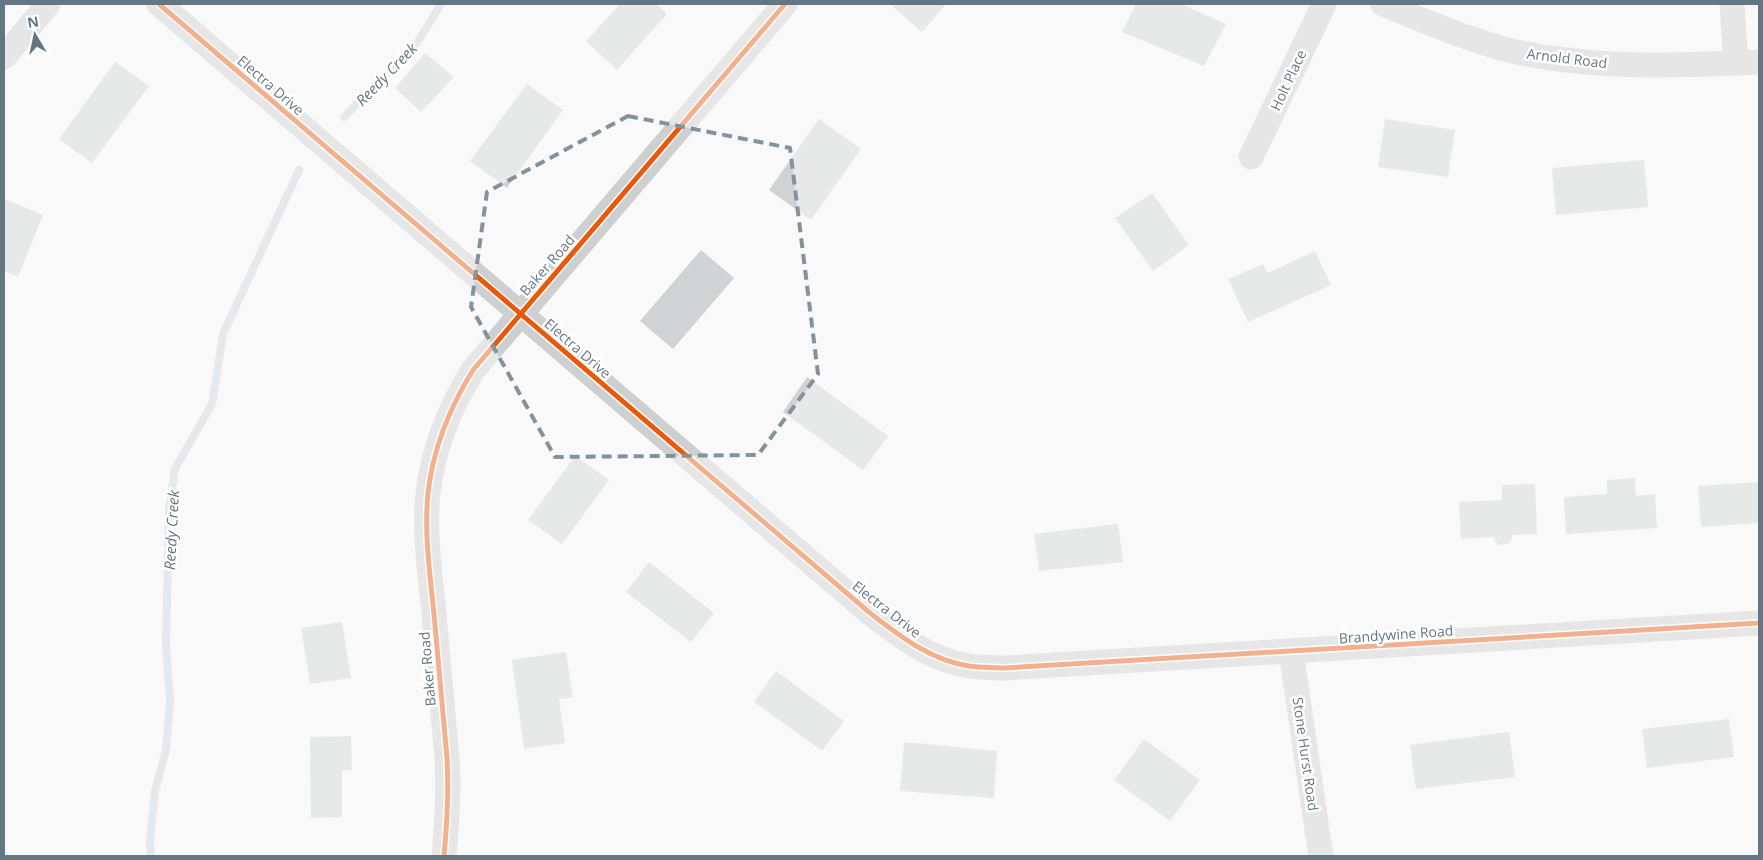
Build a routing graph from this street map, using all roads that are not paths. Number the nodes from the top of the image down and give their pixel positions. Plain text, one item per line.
1 (48, 4) edge
2 (159, 4) edge
3 (785, 4) edge
4 (1324, 4) edge
5 (1383, 4) edge
6 (1732, 4) edge
7 (4, 57) edge
8 (1748, 62) edge
9 (1251, 157) dead end
10 (521, 313) junction
11 (1759, 623) edge
12 (1291, 652) junction
13 (1004, 668) joint
14 (444, 856) edge
15 (1321, 856) edge

1 - 7 street
2 - 10 street, Electra Drive
3 - 10 street, Baker Road
4 - 9 street, Holt Place
5 - 8 street, Arnold Road
6 - 8 street
10 - 13 street, Electra Drive
10 - 14 street, Baker Road
11 - 12 street, Brandywine Road
12 - 13 street, Brandywine Road
12 - 15 street, Stone Hurst Road

